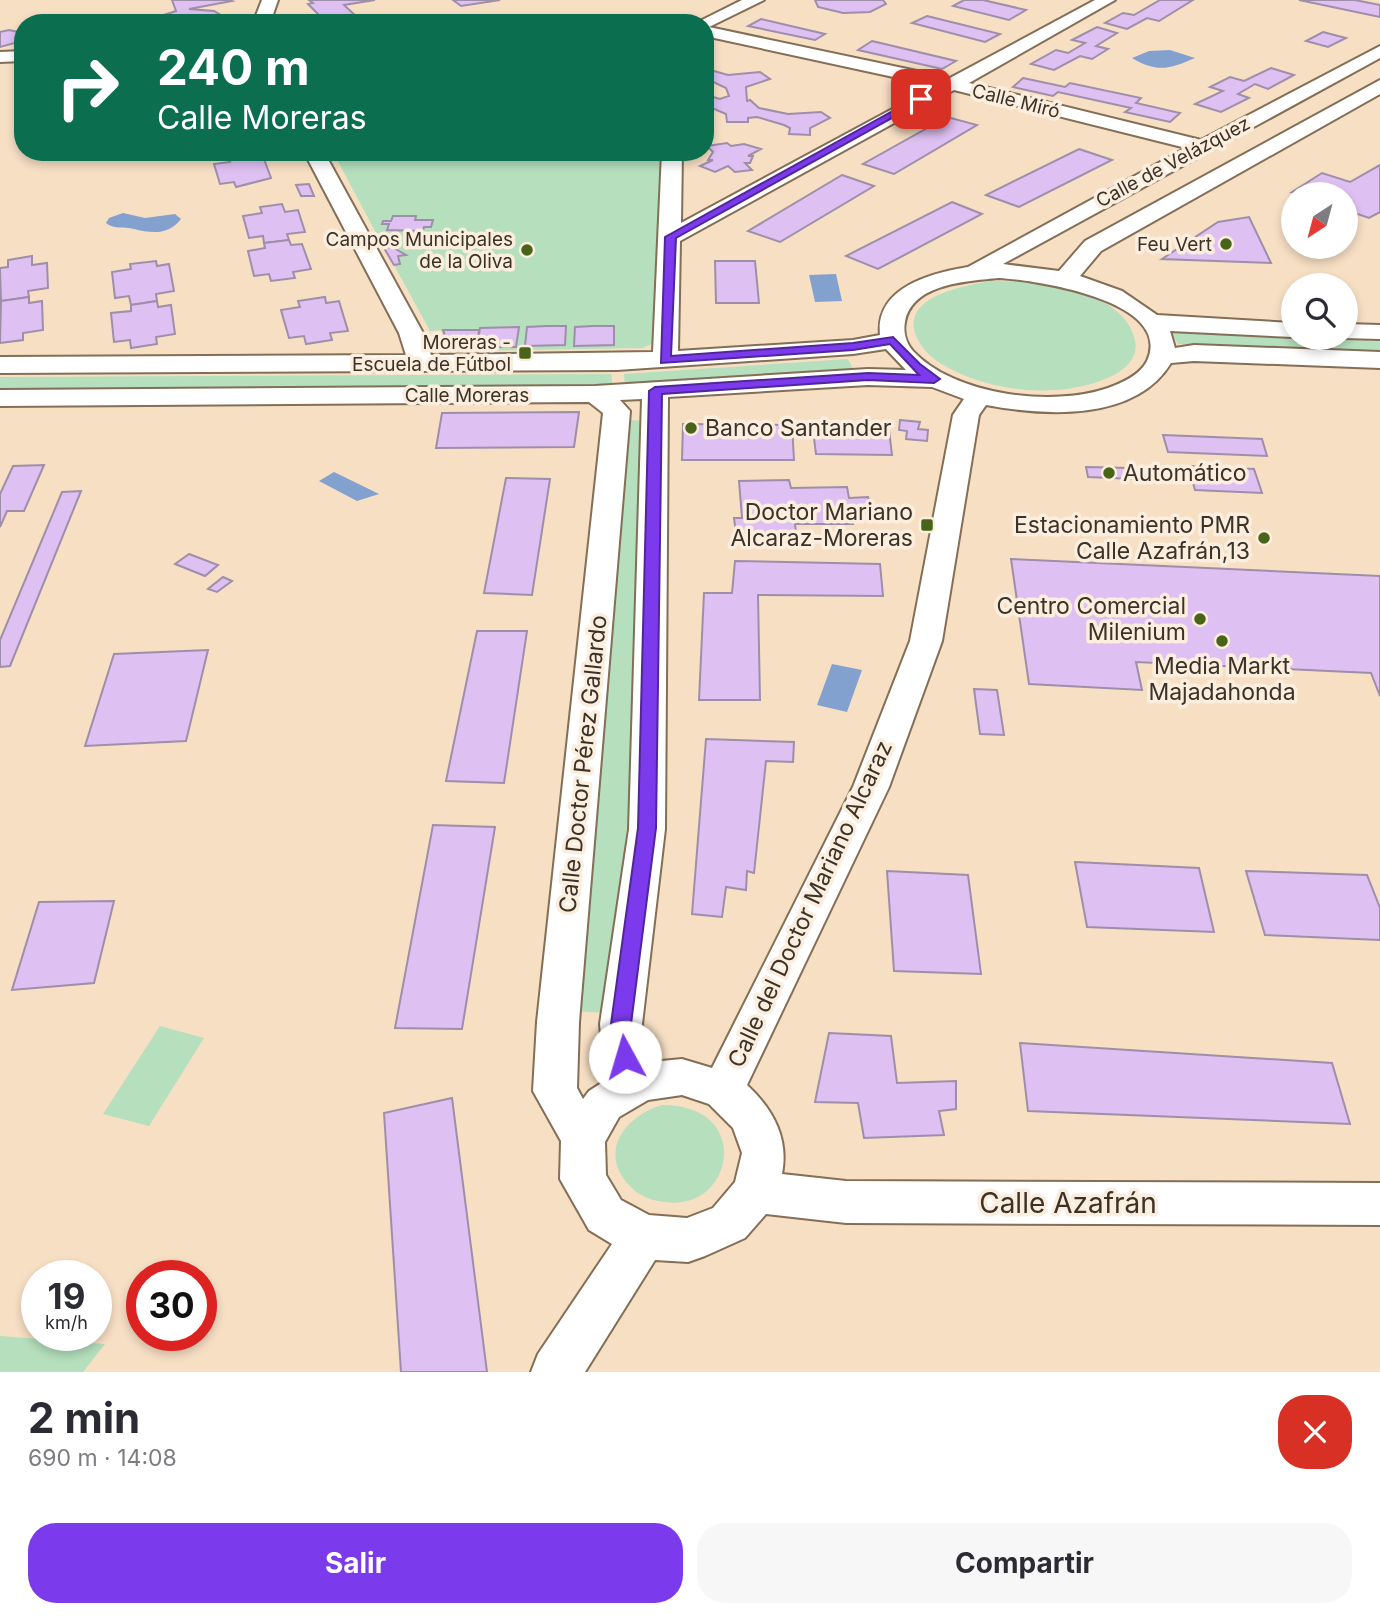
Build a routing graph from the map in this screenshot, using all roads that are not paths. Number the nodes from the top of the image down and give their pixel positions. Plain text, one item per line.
1 (756, 0) edge
2 (1107, 0) edge
3 (714, 19) edge
4 (714, 33) edge
5 (714, 51) edge
6 (1380, 51) edge
7 (951, 84) junction
8 (1380, 86) edge
9 (921, 99) junction
10 (1203, 146) junction
11 (1179, 159) junction
12 (319, 161) edge
13 (671, 161) edge
14 (669, 225) junction
15 (967, 274) junction
16 (1065, 278) junction
17 (1151, 321) junction
18 (1281, 330) edge
19 (1358, 331) edge
20 (1380, 332) edge
21 (893, 340) junction
22 (1162, 357) junction
23 (1380, 360) edge
24 (416, 364) junction
25 (0, 365) edge
26 (660, 376) junction
27 (934, 379) junction
28 (595, 394) junction
29 (980, 396) junction
30 (0, 398) edge
31 (640, 1082) junction
32 (723, 1090) junction
33 (583, 1139) junction
34 (756, 1192) junction
35 (1380, 1204) edge
36 (643, 1237) junction
37 (556, 1372) edge

1 - 3 street
2 - 7 street
4 - 7 street, Calle Miró
5 - 9 street, Calle Miró
6 - 10 street, Calle de Velázquez
7 - 9 street
7 - 10 street, Calle Miró
8 - 16 street, Calle de Velázquez
9 - 11 street, Calle Miró
9 - 14 street
10 - 11 street, Calle de Velázquez
11 - 15 street, Calle de Velázquez
12 - 24 street
13 - 14 street
14 - 26 street
15 - 16 street
15 - 21 street
16 - 17 street
17 - 18 street
17 - 22 street
19 - 20 street
21 - 26 street, Calle Moreras
21 - 27 street
22 - 23 street
22 - 29 street
24 - 25 street, Calle Moreras
24 - 26 street, Calle Moreras
26 - 27 street, Calle Moreras
26 - 28 street, Calle Moreras
26 - 31 street
27 - 29 street
28 - 30 street, Calle Moreras
28 - 33 street, Calle Doctor Pérez Gallardo
29 - 32 street, Calle del Doctor Mariano Alcaraz
31 - 32 street
31 - 33 street
32 - 34 street
33 - 36 street
34 - 35 street, Calle Azafrán
34 - 36 street
36 - 37 street

